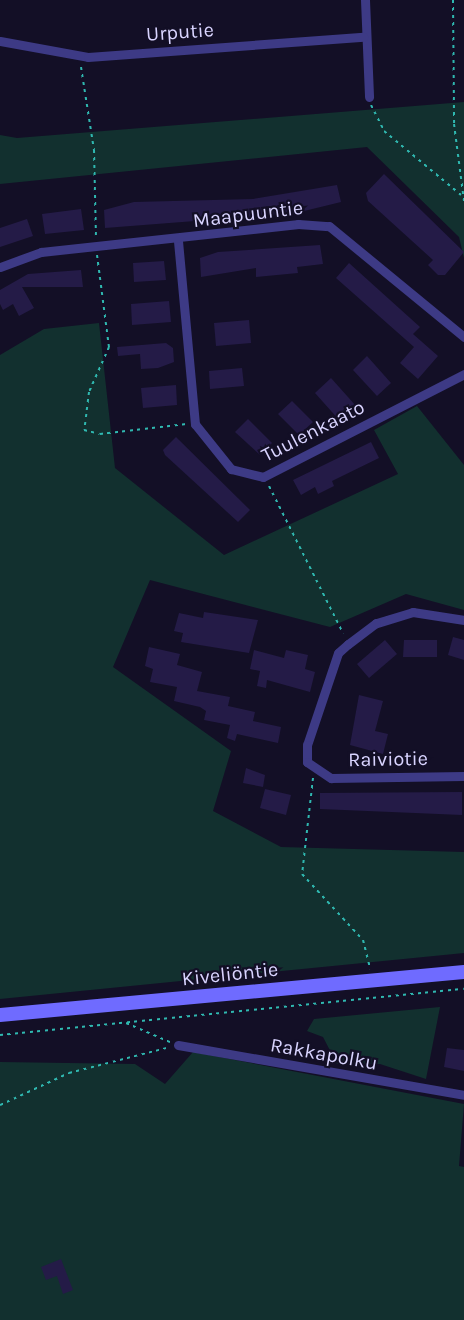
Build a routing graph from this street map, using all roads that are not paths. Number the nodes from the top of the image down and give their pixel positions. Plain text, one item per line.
1 (365, 0) edge
2 (363, 37) junction
3 (0, 41) edge
4 (369, 97) road end
5 (178, 241) junction
6 (0, 267) edge
7 (464, 337) edge
8 (464, 374) edge
9 (464, 620) edge
10 (464, 776) edge
11 (464, 972) edge
12 (0, 1015) edge
13 (178, 1045) road end
14 (464, 1095) edge

1 - 2 street
2 - 3 street, Urputie
2 - 4 street
5 - 6 street, Maapuuntie
5 - 7 street, Maapuuntie
5 - 8 street, Tuulenkaato
9 - 10 street, Raiviotie
11 - 12 street, Kiveliöntie
13 - 14 street, Rakkapolku

